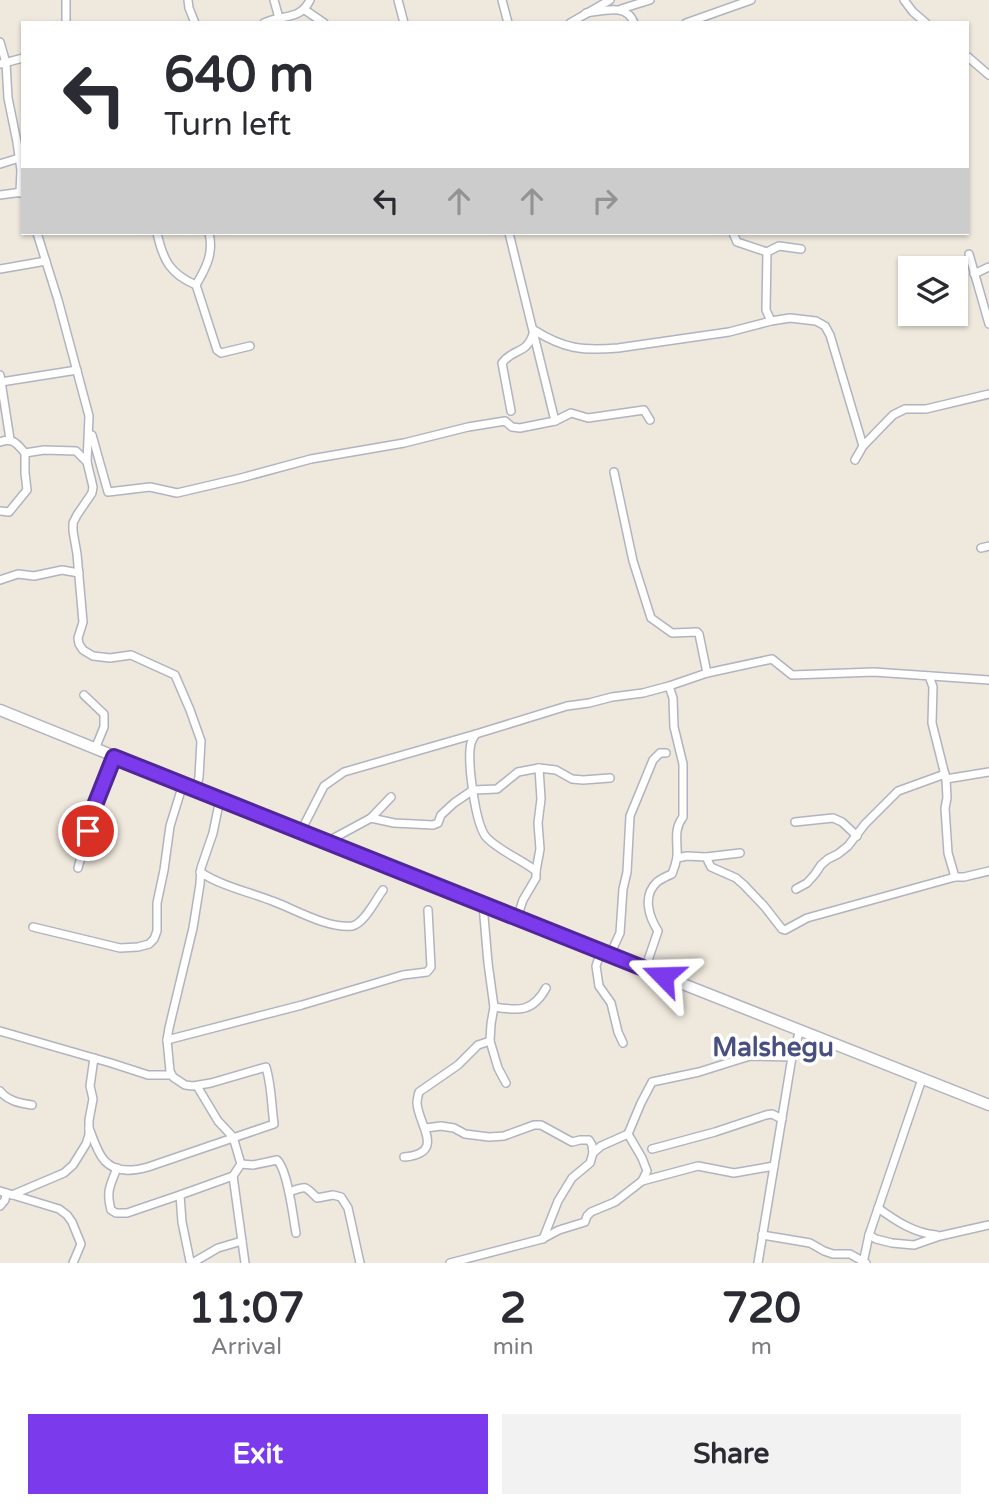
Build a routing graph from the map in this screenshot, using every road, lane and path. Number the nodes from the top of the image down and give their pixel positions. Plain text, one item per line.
1 (66, 0) edge
2 (188, 0) edge
3 (274, 0) edge
4 (310, 0) edge
5 (398, 0) edge
6 (502, 0) edge
7 (608, 0) edge
8 (650, 0) edge
9 (751, 0) edge
10 (904, 0) edge
11 (305, 9) junction
12 (619, 9) junction
13 (586, 13) junction
14 (279, 18) junction
15 (634, 20) edge
16 (66, 21) edge
17 (194, 21) edge
18 (270, 21) edge
19 (321, 21) edge
20 (403, 21) edge
21 (507, 21) edge
22 (573, 21) edge
23 (692, 21) edge
24 (924, 21) edge
25 (0, 42) edge
26 (21, 58) edge
27 (969, 58) edge
28 (3, 63) edge
29 (989, 75) edge
30 (19, 158) junction
31 (0, 164) edge
32 (21, 192) edge
33 (0, 195) edge
34 (38, 235) edge
35 (158, 235) edge
36 (209, 235) edge
37 (510, 235) edge
38 (734, 235) edge
39 (801, 249) dead end
40 (767, 252) junction
41 (968, 254) dead end
42 (46, 261) junction
43 (989, 267) edge
44 (0, 270) edge
45 (974, 274) junction
46 (195, 285) junction
47 (766, 310) junction
48 (771, 321) junction
49 (989, 324) edge
50 (757, 325) junction
51 (534, 330) junction
52 (250, 346) dead end
53 (77, 370) junction
54 (1, 378) edge
55 (989, 394) edge
56 (511, 411) dead end
57 (650, 420) dead end
58 (555, 421) junction
59 (90, 428) junction
60 (10, 439) junction
61 (0, 442) edge
62 (863, 446) junction
63 (25, 453) junction
64 (855, 460) dead end
65 (87, 462) junction
66 (614, 472) dead end
67 (0, 511) edge
68 (79, 572) junction
69 (0, 580) edge
70 (707, 673) junction
71 (929, 676) junction
72 (989, 680) edge
73 (669, 686) junction
74 (84, 695) dead end
75 (0, 710) edge
76 (477, 734) junction
77 (95, 749) junction
78 (666, 753) dead end
79 (114, 757) junction
80 (539, 768) junction
81 (989, 772) edge
82 (946, 776) junction
83 (610, 778) dead end
84 (183, 784) junction
85 (196, 790) junction
86 (473, 790) junction
87 (391, 797) dead end
88 (220, 799) junction
89 (371, 818) junction
90 (795, 822) dead end
91 (301, 831) junction
92 (857, 836) junction
93 (329, 842) junction
94 (740, 853) dead end
95 (706, 856) junction
96 (677, 858) junction
97 (78, 867) dead end
98 (536, 871) junction
99 (989, 871) edge
100 (200, 873) junction
101 (955, 877) junction
102 (796, 889) dead end
103 (383, 890) dead end
104 (484, 905) junction
105 (428, 910) dead end
106 (517, 918) junction
107 (33, 927) dead end
108 (606, 953) junction
109 (645, 969) junction
110 (546, 988) dead end
111 (494, 1007) junction
112 (800, 1030) junction
113 (0, 1031) edge
114 (167, 1040) junction
115 (490, 1041) junction
116 (623, 1043) dead end
117 (792, 1057) junction
118 (94, 1058) junction
119 (171, 1075) junction
120 (922, 1079) junction
121 (506, 1083) dead end
122 (197, 1086) junction
123 (1, 1097) edge
124 (32, 1105) dead end
125 (989, 1105) edge
126 (782, 1119) junction
127 (89, 1128) junction
128 (426, 1128) junction
129 (628, 1134) junction
130 (233, 1137) junction
131 (652, 1149) dead end
132 (593, 1153) junction
133 (404, 1157) dead end
134 (241, 1164) junction
135 (774, 1166) junction
136 (117, 1168) junction
137 (233, 1176) junction
138 (642, 1181) junction
139 (289, 1192) junction
140 (6, 1193) edge
141 (180, 1195) junction
142 (0, 1206) edge
143 (878, 1208) junction
144 (989, 1225) edge
145 (296, 1233) dead end
146 (762, 1235) junction
147 (869, 1235) junction
148 (940, 1236) junction
149 (542, 1239) junction
150 (242, 1241) junction
151 (73, 1263) edge
152 (245, 1263) edge
153 (360, 1263) edge
154 (450, 1263) edge
155 (758, 1263) edge
156 (864, 1263) edge

1 - 16 street
2 - 17 street
3 - 14 street
4 - 11 street
5 - 20 street
6 - 21 street
7 - 13 street
8 - 12 street
9 - 23 street
10 - 24 street
11 - 14 street
11 - 19 street
12 - 13 street
12 - 15 street
13 - 22 street
14 - 18 street
25 - 28 street
26 - 28 street
27 - 29 street
28 - 30 street
30 - 31 street
30 - 32 street
32 - 33 street
34 - 42 street
35 - 46 street
36 - 46 street
37 - 51 street
38 - 40 street
39 - 40 street
40 - 47 street
41 - 45 street
42 - 44 street
42 - 53 street
43 - 45 street
45 - 49 street
46 - 52 street
47 - 48 street
47 - 50 street
48 - 50 street
48 - 62 street
50 - 51 street
51 - 56 street
51 - 58 street
53 - 54 street
53 - 59 street
54 - 60 street
55 - 62 street
57 - 58 street
58 - 59 street
59 - 65 street
60 - 61 street
60 - 63 street
62 - 64 street
63 - 65 street
63 - 67 street
65 - 68 street
66 - 70 street
68 - 69 street
68 - 85 street
70 - 71 street
70 - 73 street
71 - 72 street
71 - 82 street
73 - 76 street
73 - 96 street
74 - 77 street
75 - 77 main road
76 - 86 street
76 - 91 street
77 - 79 main road
78 - 108 street
79 - 84 main road
79 - 97 street
80 - 83 street
80 - 86 street
80 - 98 street
81 - 82 street
82 - 92 street
82 - 101 street
84 - 85 main road
84 - 107 street
85 - 88 main road
86 - 89 street
86 - 98 street
87 - 89 street
88 - 91 main road
88 - 100 street
89 - 93 street
90 - 92 street
91 - 93 main road
92 - 102 street
93 - 104 main road
94 - 95 street
95 - 96 street
95 - 101 street
96 - 109 street
98 - 106 street
99 - 101 street
100 - 103 street
100 - 114 street
104 - 106 main road
104 - 111 street
105 - 114 street
106 - 108 main road
108 - 109 main road
108 - 116 street
109 - 112 main road
110 - 111 street
111 - 115 street
112 - 117 street
112 - 120 main road
113 - 118 street
114 - 119 street
115 - 121 street
115 - 128 street
117 - 126 street
117 - 129 street
118 - 119 street
118 - 127 street
119 - 122 street
120 - 125 main road
120 - 143 street
122 - 130 street
122 - 130 street
123 - 124 street
126 - 131 street
126 - 135 street
127 - 136 street
127 - 140 street
128 - 132 street
128 - 133 street
129 - 132 street
129 - 138 street
130 - 134 street
130 - 136 street
132 - 149 street
134 - 137 street
134 - 139 street
135 - 138 street
135 - 146 street
136 - 141 street
137 - 141 street
137 - 150 street
138 - 149 street
139 - 145 street
139 - 153 street
140 - 142 street
140 - 151 street
141 - 150 street
143 - 147 street
143 - 148 street
144 - 148 street
146 - 155 street
146 - 156 street
147 - 148 street
147 - 156 street
149 - 154 street
150 - 152 street

